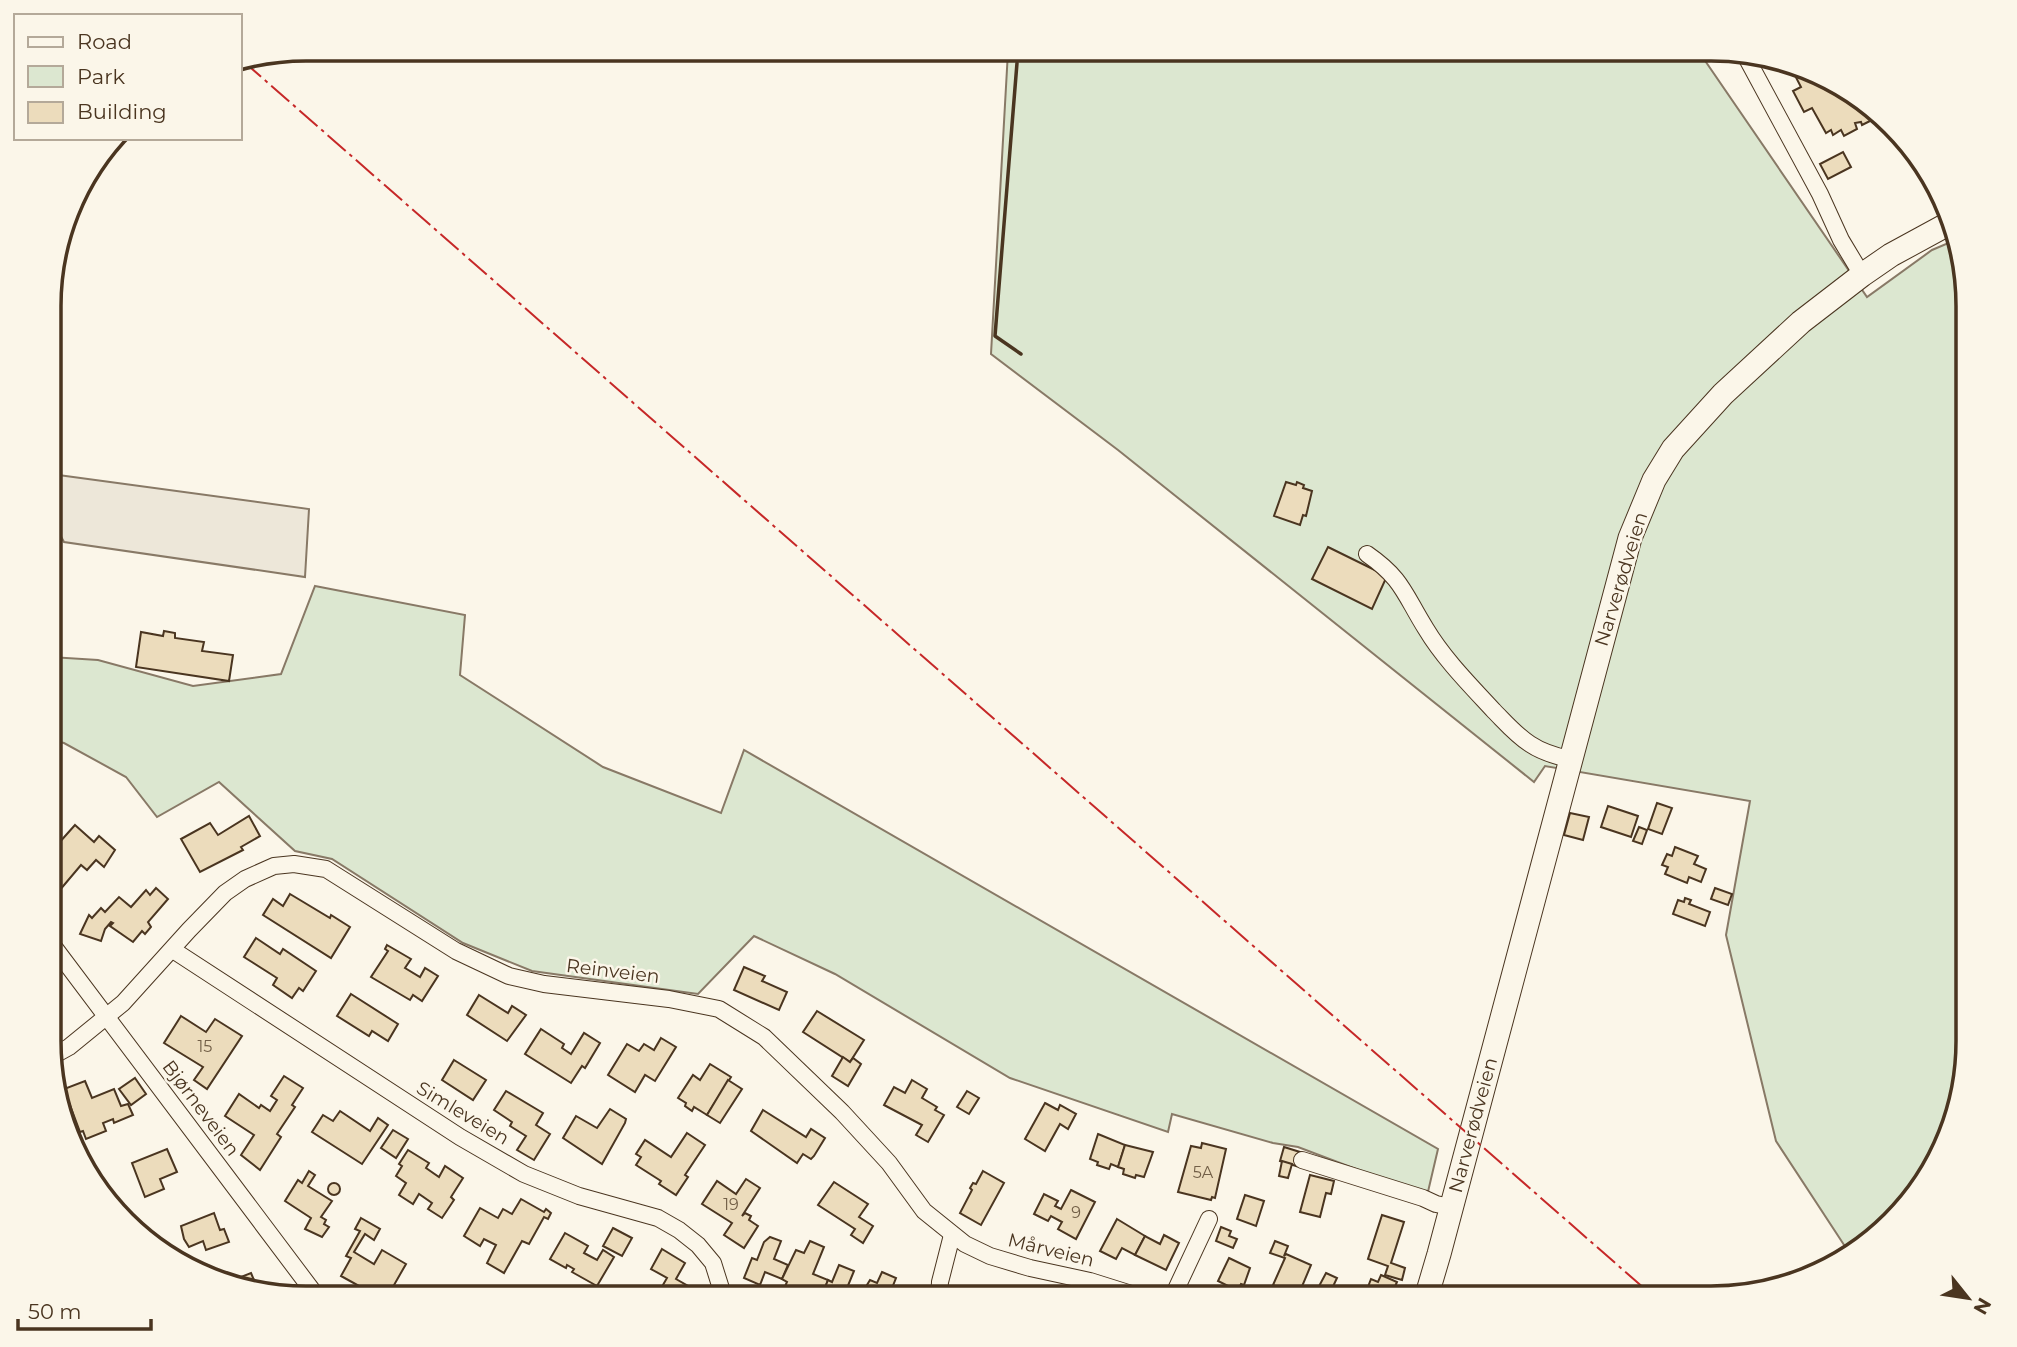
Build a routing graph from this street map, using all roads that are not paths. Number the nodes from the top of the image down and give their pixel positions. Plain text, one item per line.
1 (1750, 65) edge
2 (1942, 227) edge
3 (1862, 275) junction
4 (1367, 554) dead end
5 (1569, 760) junction
6 (173, 950) junction
7 (61, 957) edge
8 (106, 1018) junction
9 (62, 1051) edge
10 (1302, 1160) dead end
11 (1451, 1207) junction
12 (1209, 1219) dead end
13 (952, 1234) junction
14 (1104, 1285) edge
15 (1178, 1285) edge
16 (1430, 1285) edge
17 (309, 1286) edge
18 (720, 1286) edge
19 (940, 1286) edge

1 - 3 street
2 - 3 main road, Narverødveien
3 - 5 main road, Narverødveien
4 - 5 street
5 - 11 main road, Narverødveien
6 - 8 street, Reinveien
6 - 13 street, Reinveien
6 - 18 street, Simleveien
7 - 8 street, Bjørneveien
8 - 9 street, Reinveien
8 - 17 street, Bjørneveien
10 - 11 street, Narverødveien
11 - 16 main road, Narverødveien
12 - 15 street
13 - 14 street, Mårveien
13 - 19 street

